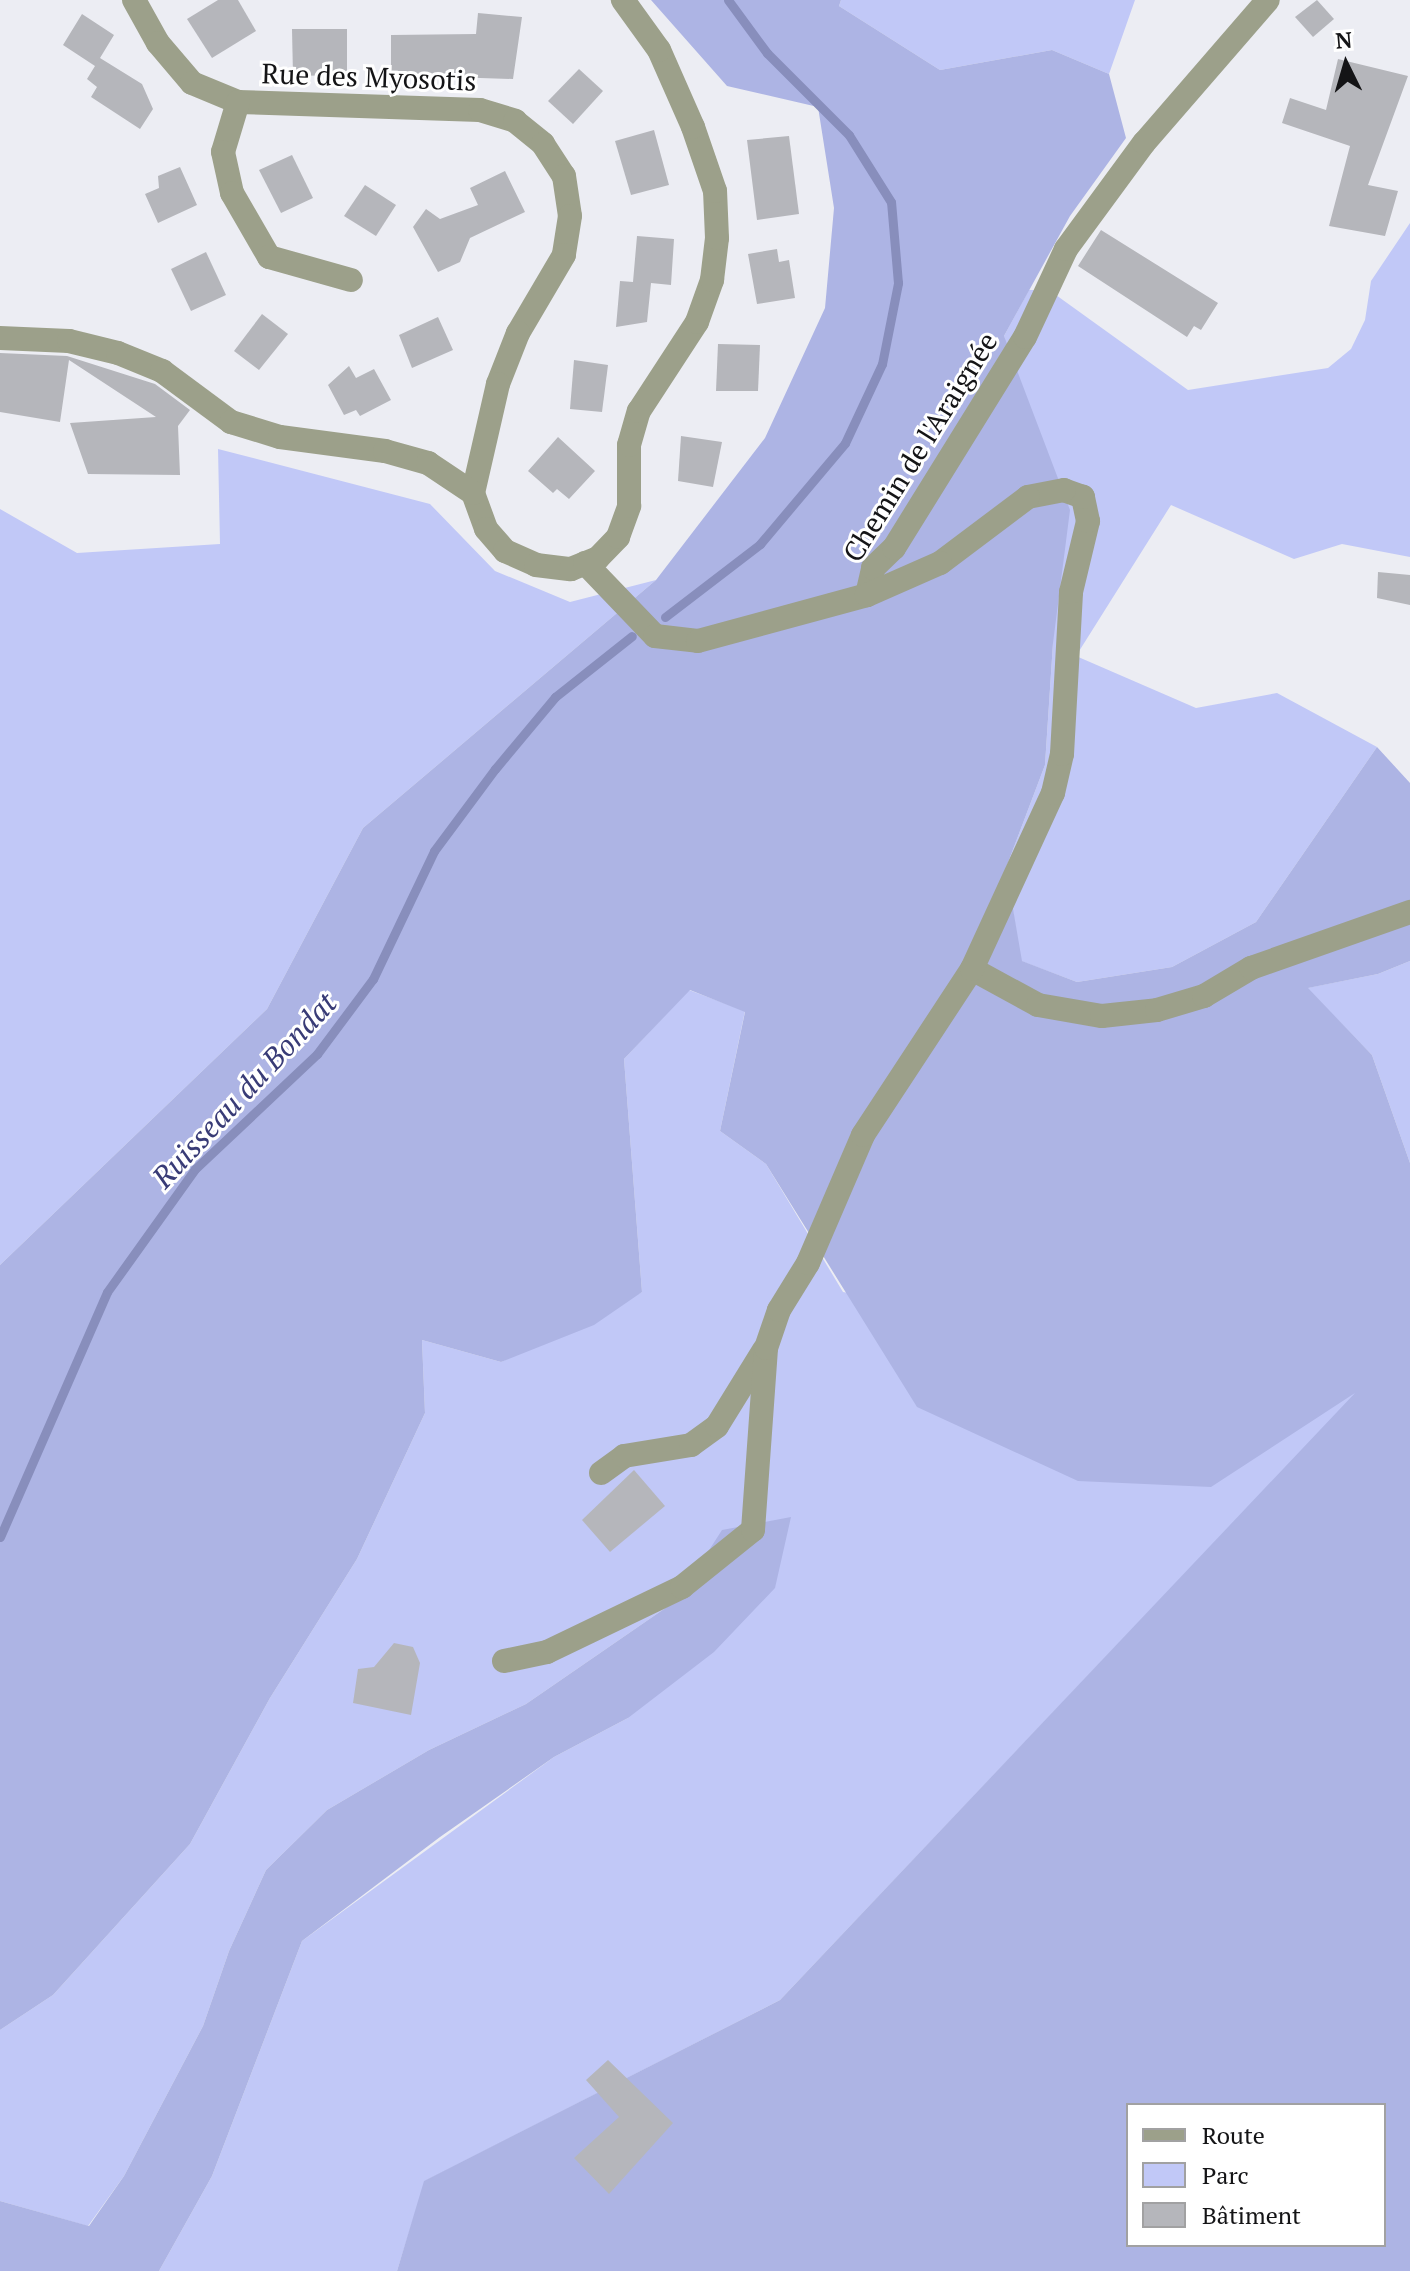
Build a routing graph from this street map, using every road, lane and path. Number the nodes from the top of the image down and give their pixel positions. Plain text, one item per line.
1 (134, 0) edge
2 (623, 0) edge
3 (1268, 0) edge
4 (238, 102) junction
5 (351, 280) dead end
6 (0, 338) edge
7 (473, 493) junction
8 (585, 563) junction
9 (867, 595) junction
10 (1410, 912) edge
11 (972, 969) junction
12 (766, 1348) junction
13 (601, 1473) dead end
14 (504, 1661) dead end

1 - 4 street, Rue des Myosotis
2 - 8 street
3 - 9 street, Chemin de l'Araignée
4 - 5 street
4 - 7 street, Rue des Myosotis
6 - 7 street
7 - 8 street
8 - 9 street, Chemin de l'Araignée
9 - 11 street
10 - 11 street
11 - 12 street
12 - 13 street
12 - 14 street

